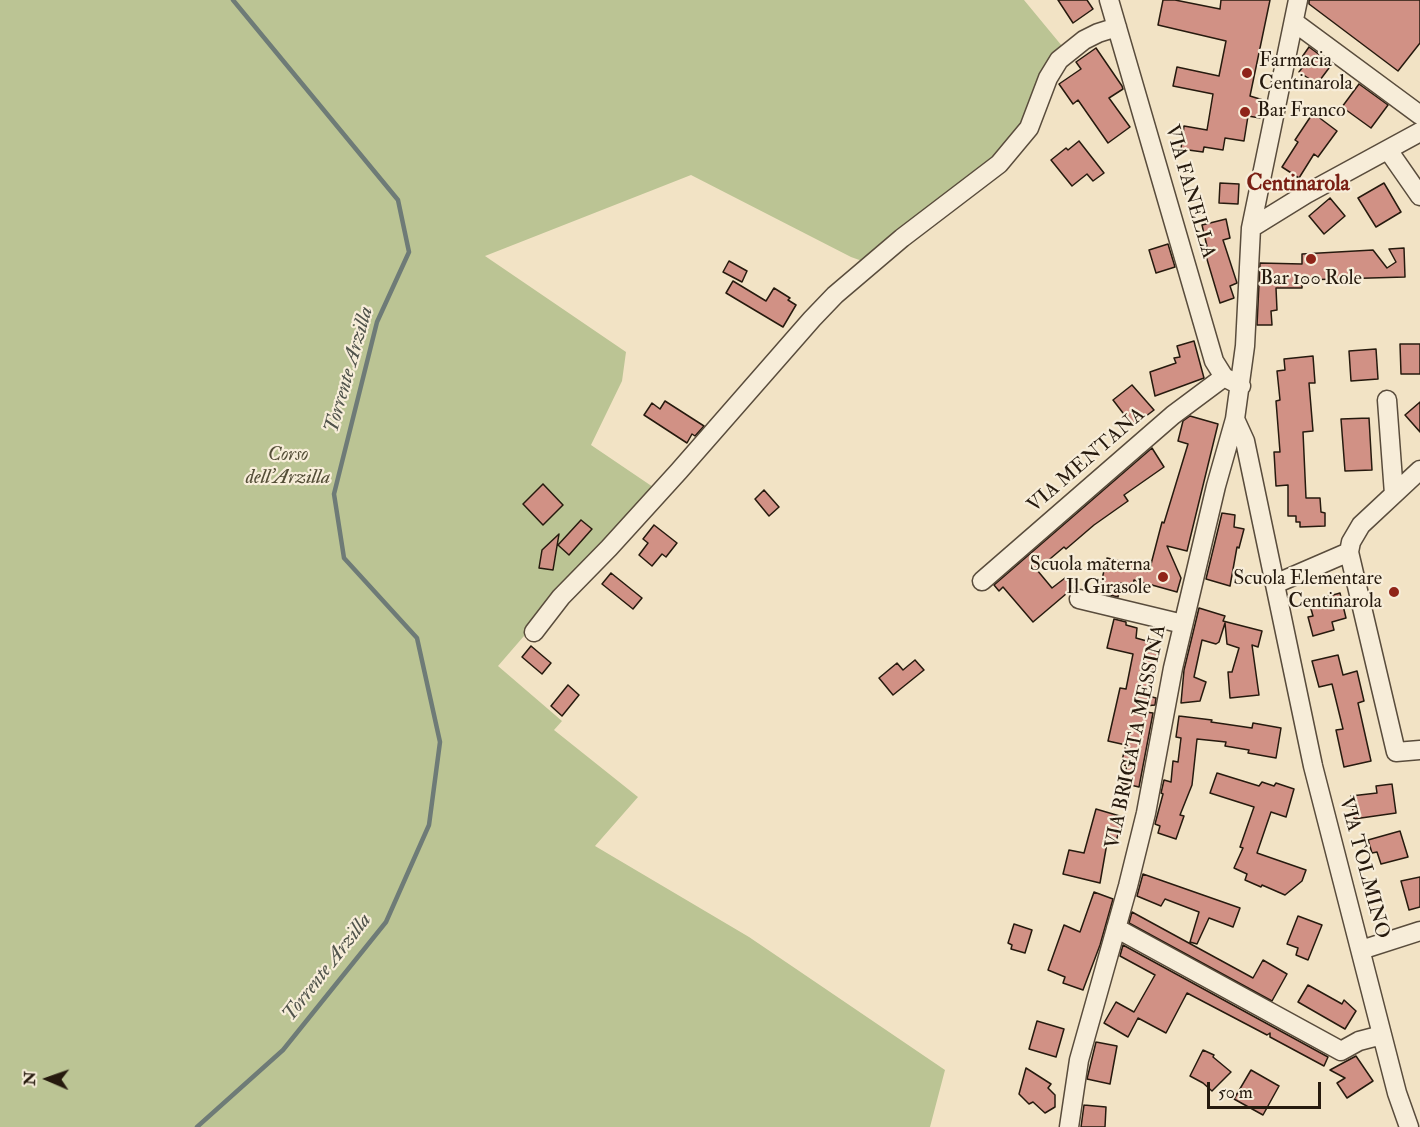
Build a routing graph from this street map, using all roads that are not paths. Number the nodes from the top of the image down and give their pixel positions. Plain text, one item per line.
1 (1109, 0) edge
2 (1298, 0) edge
3 (1294, 22) junction
4 (1117, 27) junction
5 (1420, 115) edge
6 (1420, 132) edge
7 (1388, 150) junction
8 (1420, 196) edge
9 (1251, 228) junction
10 (1224, 377) junction
11 (1241, 386) junction
12 (1387, 400) dead end
13 (1235, 419) junction
14 (1420, 470) edge
15 (1394, 494) junction
16 (1349, 552) junction
17 (982, 581) dead end
18 (1275, 584) junction
19 (1079, 598) dead end
20 (1183, 624) junction
21 (534, 632) dead end
22 (1420, 750) edge
23 (1116, 928) junction
24 (1420, 931) edge
25 (1361, 950) junction
26 (1382, 1035) junction
27 (1069, 1127) edge
28 (1409, 1127) edge

1 - 4 street, VIA FANELLA
2 - 3 street, VIA BRIGATA MESSINA
3 - 5 street
3 - 9 street, VIA BRIGATA MESSINA
4 - 10 street, VIA FANELLA
4 - 21 street
6 - 7 street
7 - 8 street
7 - 9 street
9 - 11 street, VIA BRIGATA MESSINA
10 - 11 street
10 - 17 street, VIA MENTANA
11 - 13 street, VIA BRIGATA MESSINA
12 - 15 street
13 - 18 street, VIA TOLMINO
13 - 20 street, VIA BRIGATA MESSINA
14 - 15 street
15 - 16 street
16 - 18 street
16 - 22 street
18 - 25 street, VIA TOLMINO
19 - 20 street
20 - 23 street, VIA BRIGATA MESSINA
23 - 26 street
23 - 27 street, VIA BRIGATA MESSINA
24 - 25 street
25 - 26 street, VIA TOLMINO
26 - 28 street, VIA TOLMINO

